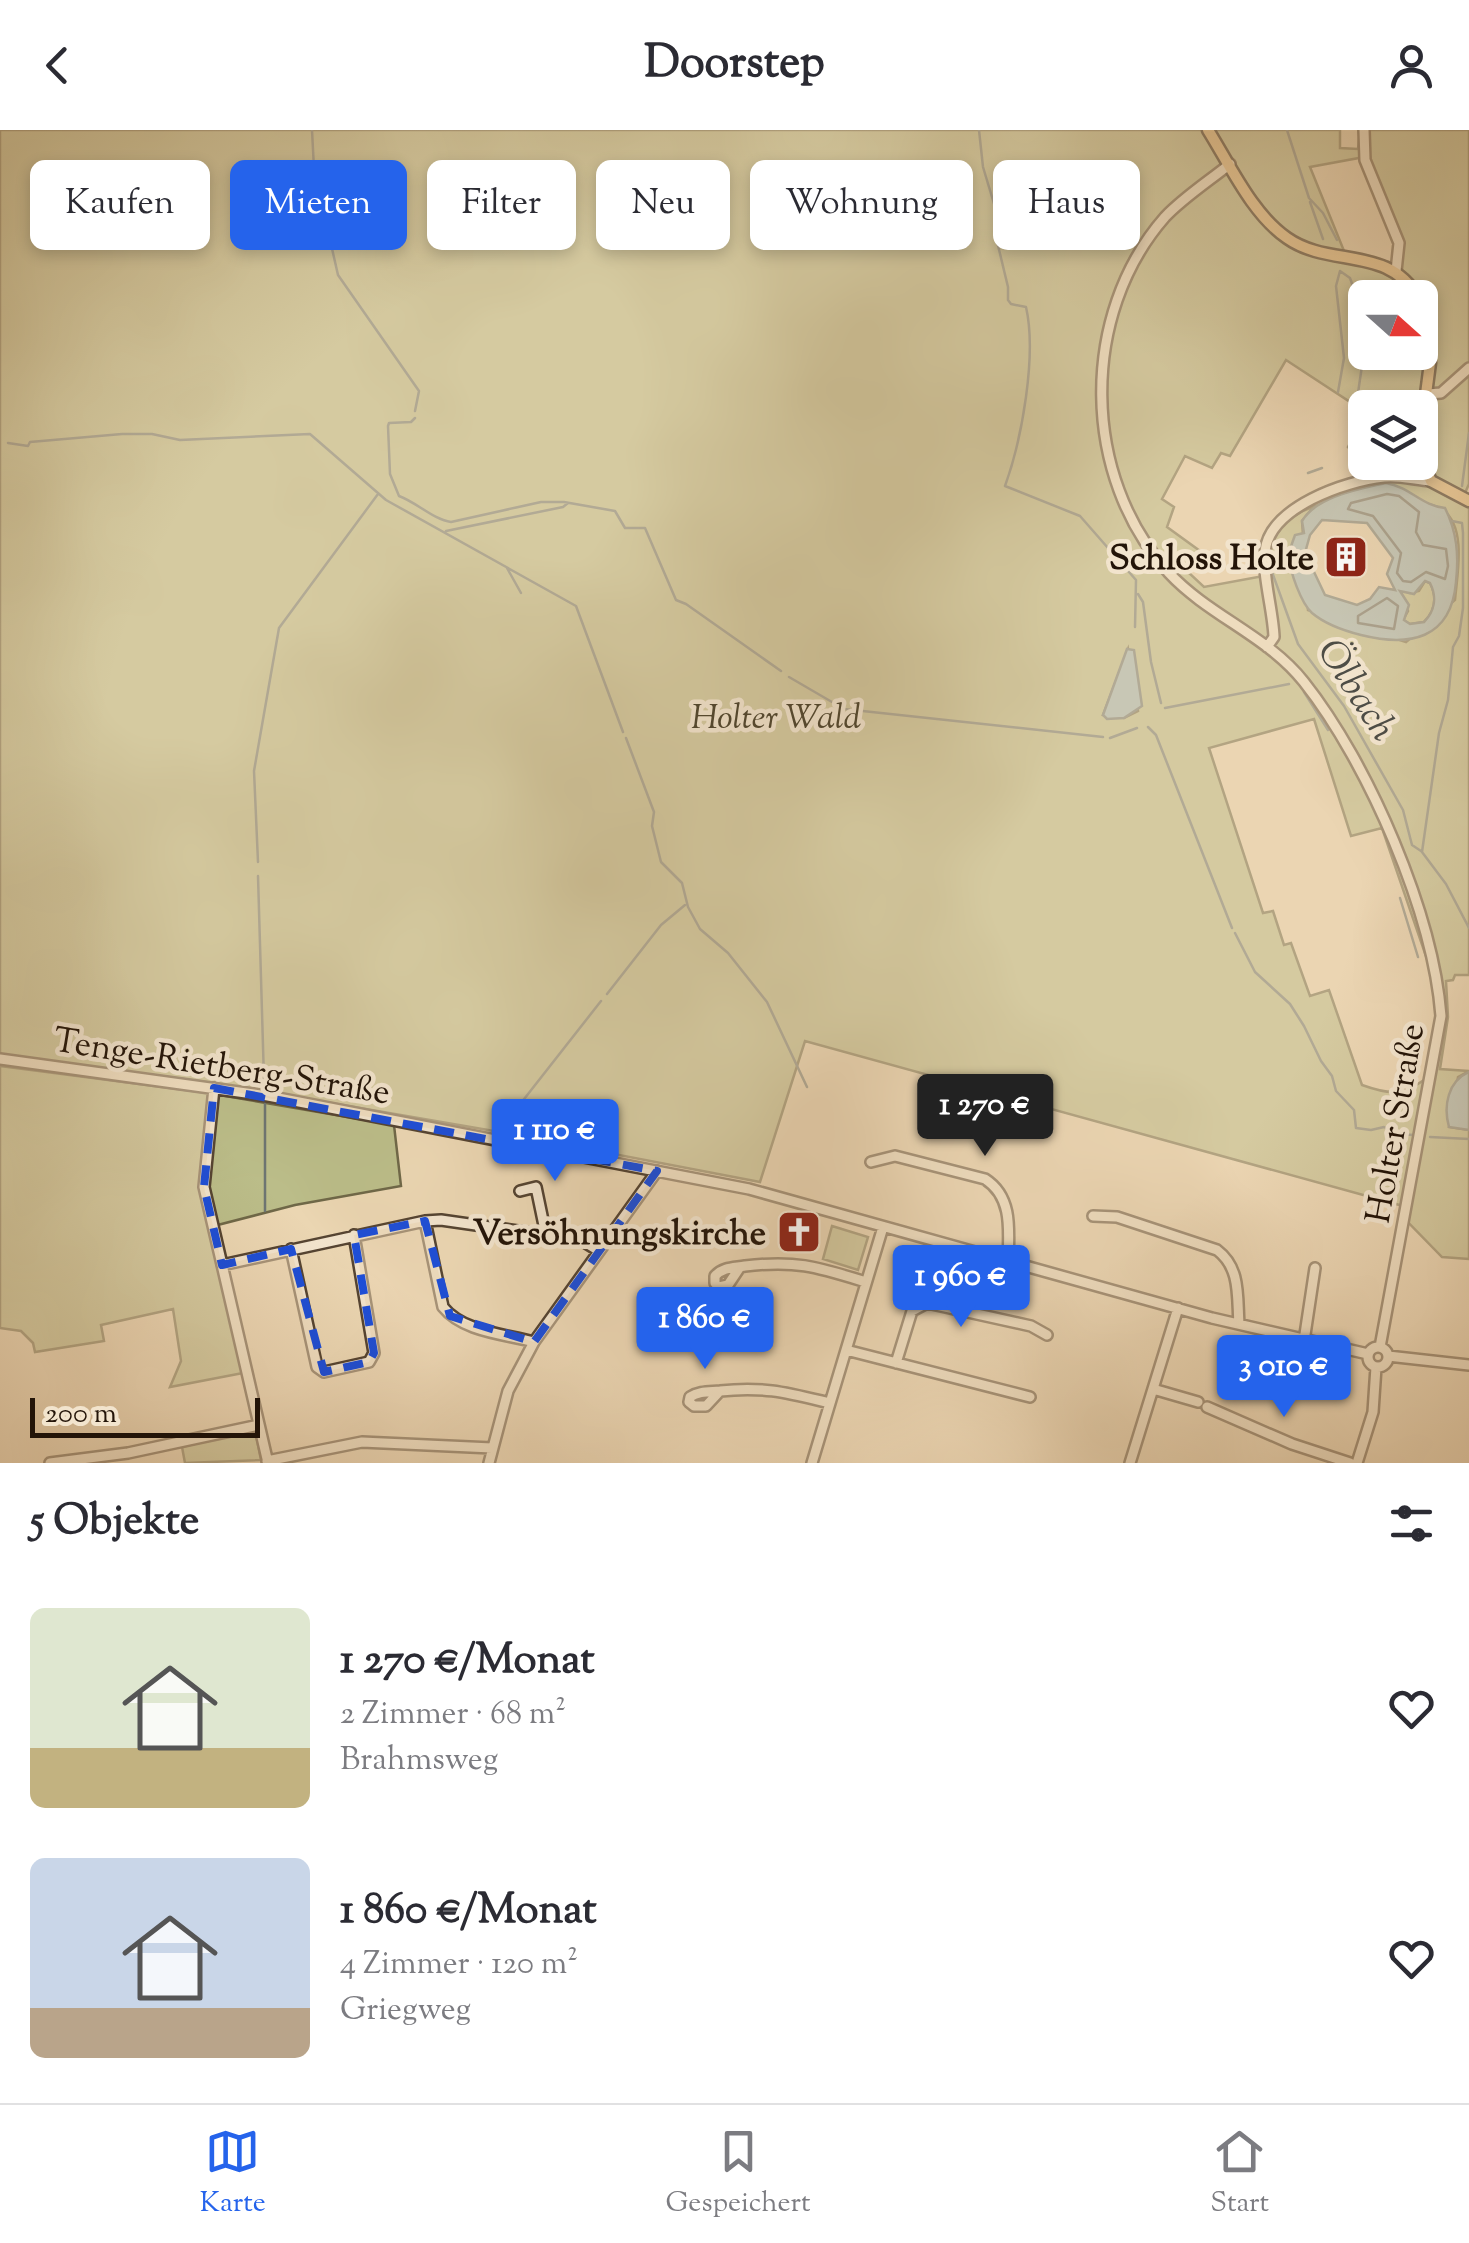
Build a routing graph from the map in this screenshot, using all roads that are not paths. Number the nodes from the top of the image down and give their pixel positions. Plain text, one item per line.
1 (1208, 130) edge
2 (1364, 130) edge
3 (1230, 164) junction
4 (1396, 271) junction
5 (1403, 280) edge
6 (1469, 368) edge
7 (1438, 393) edge
8 (1374, 480) edge
9 (1431, 480) edge
10 (1469, 501) edge
11 (1267, 647) junction
12 (0, 1059) edge
13 (214, 1088) junction
14 (871, 1162) dead end
15 (657, 1171) junction
16 (520, 1191) dead end
17 (1094, 1216) dead end
18 (425, 1222) junction
19 (884, 1226) junction
20 (354, 1235) junction
21 (546, 1235) junction
22 (291, 1249) junction
23 (599, 1251) junction
24 (1008, 1260) junction
25 (222, 1265) junction
26 (740, 1267) dead end
27 (1315, 1268) dead end
28 (866, 1282) junction
29 (1178, 1308) junction
30 (1238, 1324) junction
31 (1047, 1335) dead end
32 (1304, 1341) junction
33 (534, 1342) junction
34 (1380, 1347) junction
35 (846, 1350) junction
36 (1368, 1354) junction
37 (1388, 1356) junction
38 (896, 1363) junction
39 (1469, 1365) edge
40 (1376, 1368) junction
41 (1153, 1389) junction
42 (720, 1390) dead end
43 (1030, 1397) dead end
44 (830, 1403) junction
45 (259, 1425) junction
46 (492, 1448) junction
47 (129, 1458) edge
48 (267, 1462) edge
49 (50, 1463) edge
50 (489, 1463) edge
51 (812, 1463) edge
52 (1130, 1463) edge
53 (1353, 1463) edge

1 - 3 main road
2 - 4 street
3 - 4 main road
3 - 11 street, Holter Straße
4 - 5 main road
6 - 7 street
8 - 11 street
9 - 10 main road
11 - 34 street, Holter Straße
12 - 13 street, Tenge-Rietberg-Straße
13 - 15 street, Tenge-Rietberg-Straße
13 - 25 street
14 - 24 street
15 - 19 street, Tenge-Rietberg-Straße
15 - 23 street
16 - 21 street
17 - 30 street
18 - 20 street
18 - 21 street
18 - 33 street
19 - 24 street, Tenge-Rietberg-Straße
19 - 28 street
20 - 22 street
20 - 22 street
21 - 23 street
22 - 25 street
23 - 33 street
24 - 29 street, Tenge-Rietberg-Straße
25 - 45 street
26 - 28 street
27 - 32 street
28 - 35 street
29 - 30 street, Tenge-Rietberg-Straße
29 - 41 street
30 - 32 street, Tenge-Rietberg-Straße
31 - 38 street
32 - 36 street, Tenge-Rietberg-Straße
33 - 46 street
34 - 36 street
34 - 37 street
35 - 38 street
35 - 44 street
36 - 40 street
37 - 39 street
37 - 40 street
38 - 43 street
40 - 53 street
41 - 52 street
41 - 53 street
42 - 44 street
44 - 51 street
45 - 47 street
45 - 48 street
46 - 48 street
46 - 50 street
47 - 49 street

